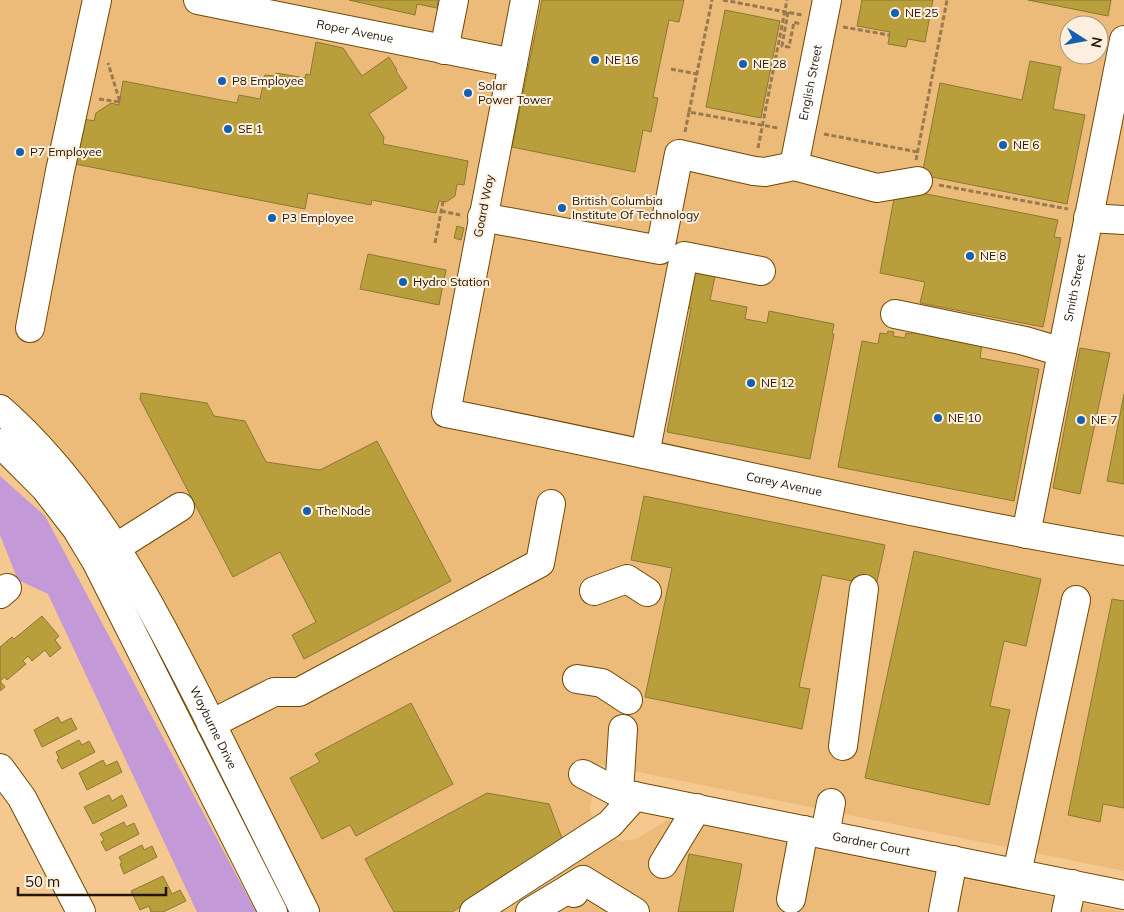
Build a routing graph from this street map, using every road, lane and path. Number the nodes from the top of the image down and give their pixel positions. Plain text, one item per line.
1 (97, 0) edge
2 (198, 0) edge
3 (454, 0) edge
4 (525, 0) edge
5 (712, 0) edge
6 (723, 0) edge
7 (787, 0) edge
8 (827, 0) edge
9 (948, 0) edge
10 (288, 9) edge
11 (787, 12) junction
12 (805, 16) dead end
13 (844, 27) dead end
14 (799, 32) dead end
15 (890, 35) dead end
16 (1124, 40) edge
17 (444, 50) junction
18 (110, 55) dead end
19 (512, 63) junction
20 (671, 69) dead end
21 (698, 74) junction
22 (88, 96) junction
23 (689, 112) junction
24 (762, 124) junction
25 (770, 126) dead end
26 (821, 134) dead end
27 (918, 152) junction
28 (679, 154) junction
29 (794, 166) junction
30 (754, 171) junction
31 (915, 182) junction
32 (443, 202) dead end
33 (441, 211) junction
34 (1080, 214) junction
35 (470, 216) junction
36 (1124, 220) edge
37 (435, 243) dead end
38 (761, 271) dead end
39 (895, 314) dead end
40 (30, 328) dead end
41 (1062, 352) junction
42 (0, 409) edge
43 (446, 413) joint
44 (0, 443) edge
45 (645, 454) junction
46 (551, 504) dead end
47 (180, 507) dead end
48 (1026, 534) junction
49 (1124, 551) edge
50 (106, 554) junction
51 (864, 590) dead end
52 (594, 591) dead end
53 (647, 592) dead end
54 (1076, 600) dead end
55 (577, 678) dead end
56 (628, 700) dead end
57 (211, 724) junction
58 (623, 729) dead end
59 (843, 746) dead end
60 (0, 768) edge
61 (583, 774) dead end
62 (627, 794) junction
63 (831, 804) dead end
64 (697, 808) junction
65 (814, 832) junction
66 (953, 860) junction
67 (663, 864) dead end
68 (1017, 873) junction
69 (1072, 884) junction
70 (1124, 894) edge
71 (791, 899) dead end
72 (72, 905) edge
73 (273, 912) edge
74 (305, 912) edge
75 (474, 912) edge
76 (530, 912) edge
77 (635, 912) edge
78 (943, 912) edge
79 (1066, 912) edge

1 - 22 street
2 - 10 street, Roper Avenue
3 - 17 street
4 - 19 street, Goard Way
5 - 21 path
6 - 11 path
7 - 11 path
8 - 29 street, English Street
9 - 27 path
10 - 17 street, Roper Avenue
11 - 12 path
11 - 14 path
11 - 24 path
13 - 15 path
16 - 34 street, Smith Street
17 - 19 street, Roper Avenue
18 - 22 path
19 - 35 street, Goard Way
20 - 21 path
21 - 23 path
22 - 40 street
23 - 24 path
23 - 28 path
24 - 25 path
24 - 30 path
26 - 27 path
27 - 31 path
28 - 30 street
28 - 35 street
29 - 30 street
29 - 31 street
31 - 34 path
32 - 33 path
33 - 35 path
33 - 37 path
34 - 36 street
34 - 41 street, Smith Street
35 - 43 street, Goard Way
38 - 45 street
39 - 41 street
41 - 48 street, Smith Street
42 - 50 street, Wayburne Drive
43 - 45 street, Carey Avenue
44 - 50 street, Wayburne Drive
45 - 48 street, Carey Avenue
46 - 57 street
47 - 50 street
48 - 49 street, Carey Avenue
50 - 57 street, Wayburne Drive
50 - 73 street, Wayburne Drive
51 - 59 street
52 - 53 street
54 - 68 street
55 - 56 street
57 - 74 street, Wayburne Drive
58 - 62 street
60 - 72 street
61 - 62 street, Gardner Court
62 - 64 street, Gardner Court
62 - 75 street
63 - 65 street
64 - 65 street, Gardner Court
64 - 67 street
65 - 66 street, Gardner Court
65 - 71 street
66 - 68 street, Gardner Court
66 - 78 street
68 - 69 street, Gardner Court
69 - 70 street, Gardner Court
69 - 79 street
76 - 77 street

